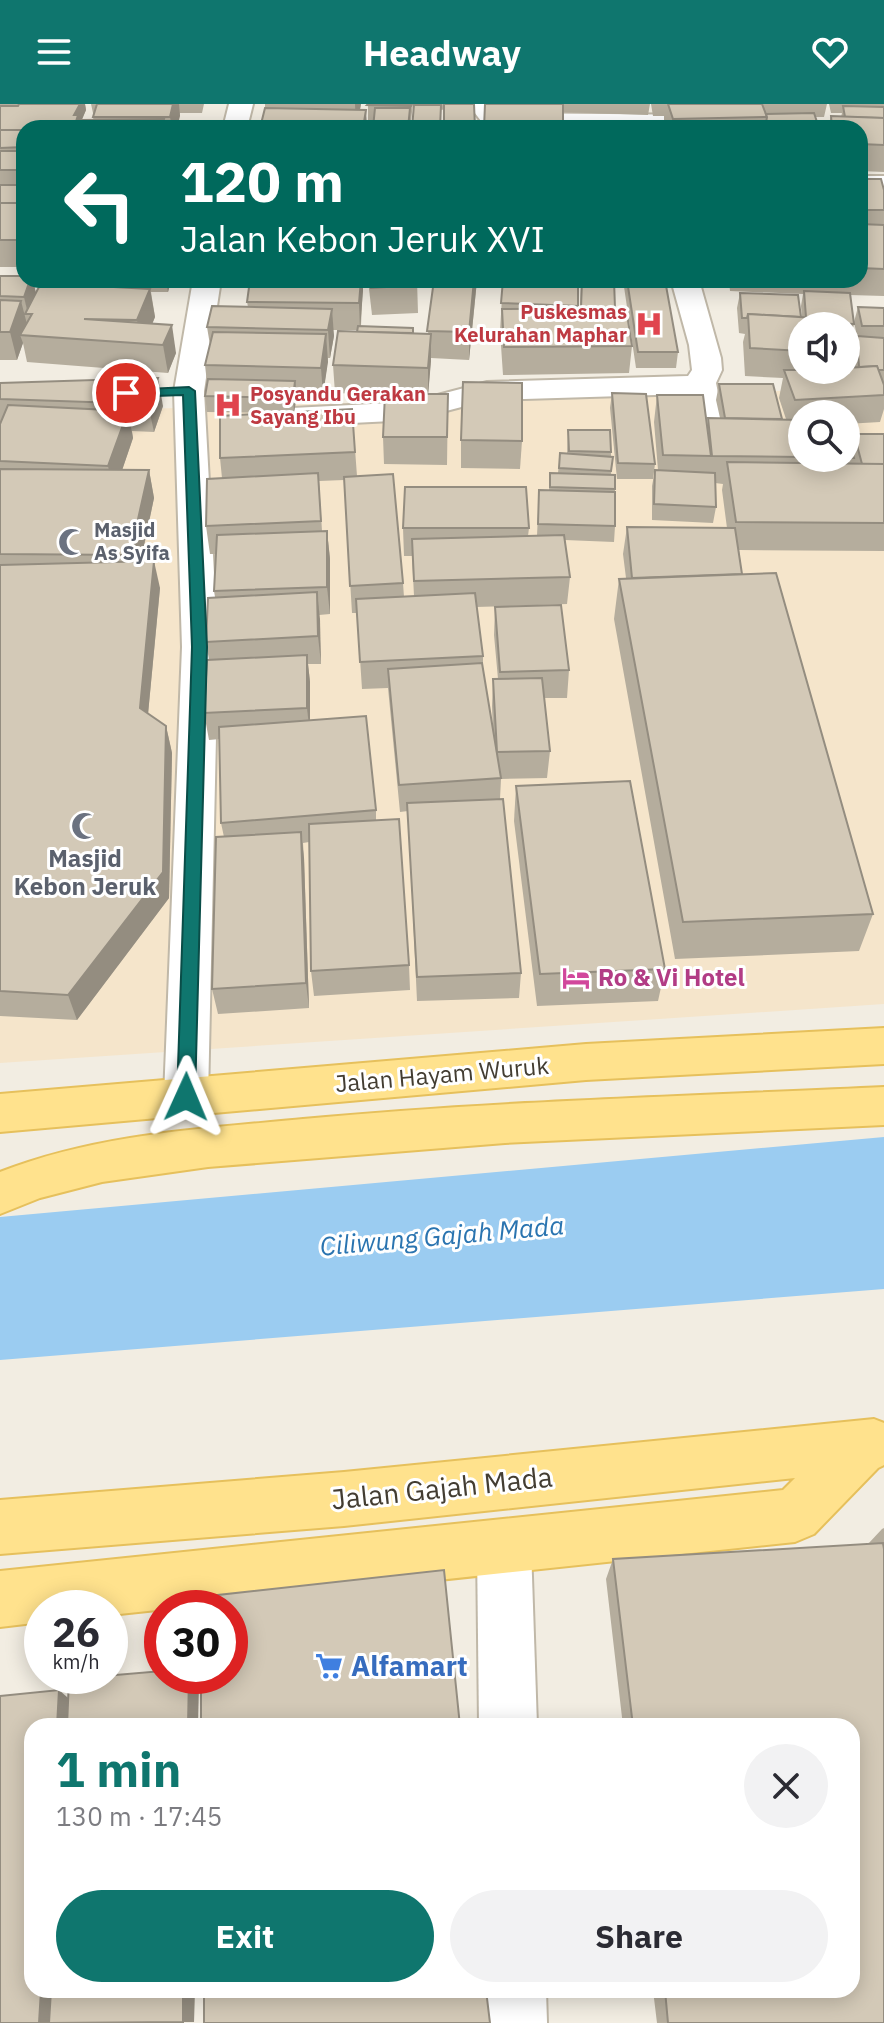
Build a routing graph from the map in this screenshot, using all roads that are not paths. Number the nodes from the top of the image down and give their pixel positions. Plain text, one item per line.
1 (480, 104) edge
2 (734, 104) edge
3 (506, 120) edge
4 (726, 120) edge
5 (206, 288) edge
6 (687, 288) edge
7 (701, 382) junction
8 (269, 418) edge
9 (788, 442) edge
10 (884, 1046) edge
11 (700, 1056) junction
12 (186, 1097) junction
13 (884, 1106) edge
14 (0, 1113) edge
15 (0, 1129) edge
16 (0, 1193) edge
17 (874, 1444) edge
18 (0, 1527) edge
19 (504, 1547) junction
20 (0, 1599) edge
21 (508, 1718) edge
22 (514, 1998) edge
23 (515, 2023) edge

1 - 3 street
2 - 4 street
5 - 12 street
6 - 7 street
7 - 8 street
7 - 9 street
10 - 11 main road, Jalan Hayam Wuruk
11 - 12 main road, Jalan Hayam Wuruk
11 - 15 main road
12 - 14 main road, Jalan Hayam Wuruk
13 - 16 main road, Jalan Hayam Wuruk
17 - 18 main road, Jalan Gajah Mada
17 - 19 main road
19 - 20 main road
19 - 21 street
22 - 23 street

